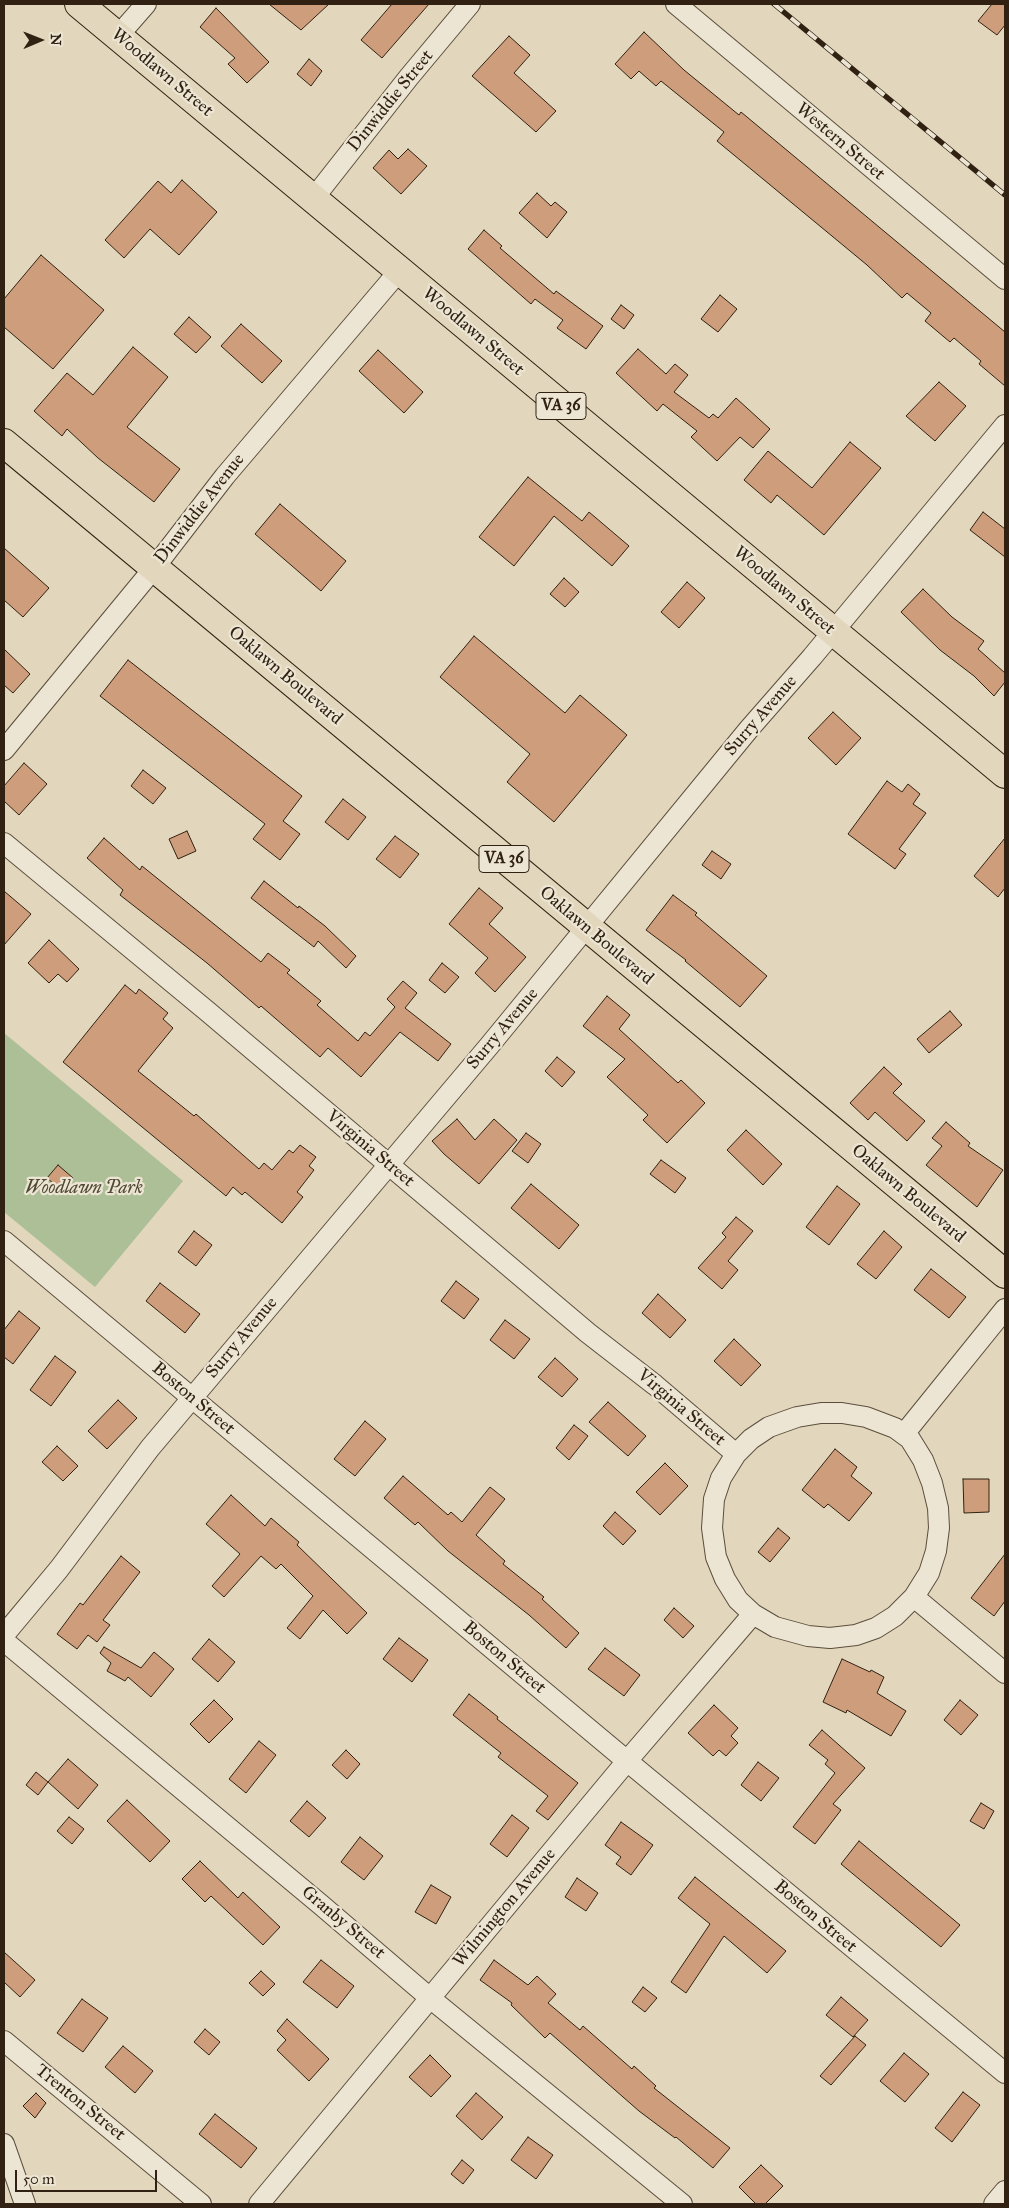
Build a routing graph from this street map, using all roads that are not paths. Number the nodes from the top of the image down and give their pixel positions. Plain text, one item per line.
1 (79, 4) edge
2 (146, 4) edge
3 (470, 4) edge
4 (676, 4) edge
5 (118, 36) junction
6 (313, 199) junction
7 (400, 270) junction
8 (1005, 278) edge
9 (1005, 425) edge
10 (4, 443) edge
11 (154, 568) junction
12 (833, 631) junction
13 (4, 750) edge
14 (1005, 774) edge
15 (4, 843) edge
16 (587, 927) junction
17 (389, 1165) junction
18 (4, 1241) edge
19 (1005, 1274) edge
20 (1005, 1309) edge
21 (192, 1398) junction
22 (904, 1434) junction
23 (736, 1454) junction
24 (914, 1597) junction
25 (753, 1614) junction
26 (4, 1634) edge
27 (4, 1641) edge
28 (1005, 1673) edge
29 (627, 1761) junction
30 (430, 1998) junction
31 (4, 2041) edge
32 (1005, 2073) edge
33 (4, 2144) edge
34 (1005, 2191) edge
35 (25, 2204) edge
36 (201, 2204) edge
37 (259, 2204) edge
38 (682, 2204) edge
39 (994, 2204) edge

1 - 5 highway, Woodlawn Street / VA 36
2 - 5 street
3 - 6 street, Dinwiddie Street
4 - 8 street, Western Street
5 - 6 highway, Woodlawn Street / VA 36
6 - 7 highway, Woodlawn Street / VA 36
7 - 11 street, Dinwiddie Avenue
7 - 12 highway, Woodlawn Street / VA 36
9 - 12 street, Surry Avenue
10 - 11 highway, Oaklawn Boulevard / VA 36
11 - 13 street, Dinwiddie Avenue
11 - 16 highway, Oaklawn Boulevard / VA 36
12 - 14 highway, Woodlawn Street / VA 36
12 - 16 street, Surry Avenue
15 - 17 street, Virginia Street
16 - 17 street, Surry Avenue
16 - 19 highway, Oaklawn Boulevard / VA 36
17 - 21 street, Surry Avenue
17 - 23 street, Virginia Street
18 - 21 street, Boston Street
20 - 22 street
21 - 26 street, Surry Avenue
21 - 29 street, Boston Street
22 - 23 street
22 - 24 street
23 - 25 street
24 - 25 street
24 - 28 street
25 - 29 street, Wilmington Avenue
27 - 30 street, Granby Street
29 - 30 street, Wilmington Avenue
29 - 32 street, Boston Street
30 - 37 street, Wilmington Avenue
30 - 38 street, Granby Street
31 - 36 street, Trenton Street
33 - 35 street
34 - 39 street

